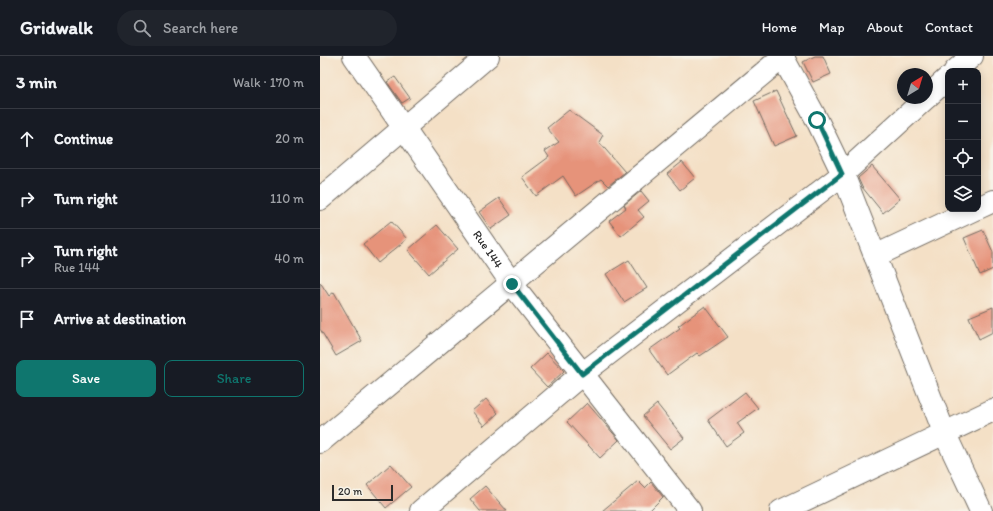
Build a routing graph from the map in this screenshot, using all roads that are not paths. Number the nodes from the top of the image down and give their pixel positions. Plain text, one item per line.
1 (354, 56) edge
2 (488, 56) edge
3 (783, 56) edge
4 (972, 56) edge
5 (958, 68) edge
6 (945, 81) edge
7 (933, 92) edge
8 (919, 104) edge
9 (404, 129) junction
10 (842, 174) junction
11 (320, 200) edge
12 (993, 201) edge
13 (981, 207) edge
14 (969, 212) edge
15 (874, 256) junction
16 (512, 284) junction
17 (582, 374) junction
18 (993, 410) edge
19 (944, 432) junction
20 (320, 442) edge
21 (421, 511) edge
22 (690, 511) edge
23 (781, 511) edge
24 (981, 511) edge

1 - 9 street, Rue 144
2 - 9 street
3 - 10 street
3 - 16 street
4 - 5 street
6 - 7 street
8 - 10 street
9 - 11 street
9 - 16 street, Rue 144
10 - 15 street
10 - 17 street
12 - 13 street
14 - 15 street
15 - 19 street
16 - 17 street, Rue 144
16 - 20 street
17 - 21 street
17 - 22 street, Rue 144
18 - 19 street
19 - 23 street
19 - 24 street

